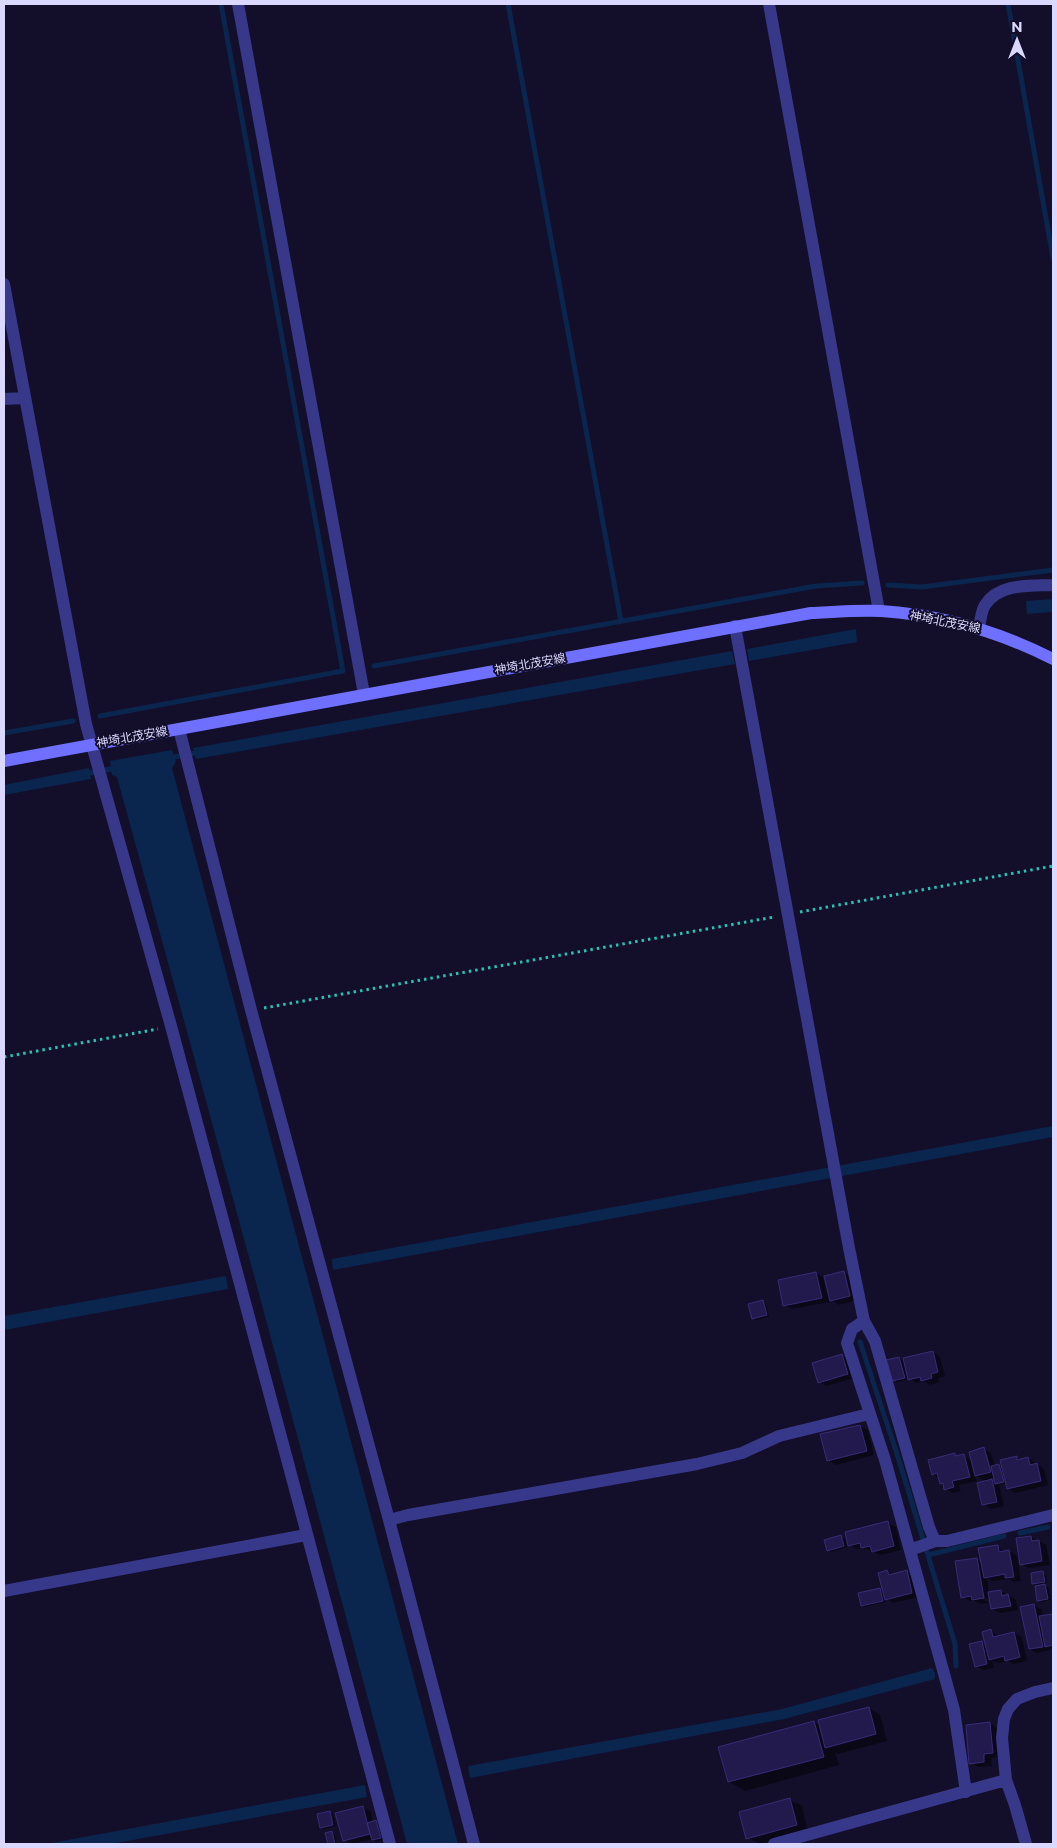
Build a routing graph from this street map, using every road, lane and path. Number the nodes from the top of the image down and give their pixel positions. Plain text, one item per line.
1 (238, 4) edge
2 (769, 4) edge
3 (4, 284) edge
4 (24, 398) junction
5 (4, 399) edge
6 (1053, 584) edge
7 (879, 611) junction
8 (735, 626) junction
9 (979, 627) junction
10 (1053, 659) edge
11 (364, 694) junction
12 (179, 729) junction
13 (92, 745) junction
14 (4, 761) edge
15 (1053, 866) edge
16 (788, 914) junction
17 (251, 1010) junction
18 (171, 1026) junction
19 (4, 1058) edge
20 (864, 1321) junction
21 (869, 1414) junction
22 (1053, 1515) edge
23 (390, 1520) junction
24 (306, 1534) junction
25 (924, 1545) junction
26 (4, 1591) edge
27 (1053, 1688) edge
28 (1006, 1780) junction
29 (966, 1792) junction
30 (390, 1844) edge
31 (474, 1844) edge
32 (774, 1844) edge
33 (1026, 1844) edge

1 - 11 street
2 - 7 street
3 - 4 street
4 - 5 street
4 - 13 street
6 - 9 street
7 - 8 main road, 神埼北茂安線
7 - 9 main road, 神埼北茂安線
8 - 11 main road, 神埼北茂安線
8 - 16 street
9 - 10 main road, 神埼北茂安線
11 - 12 main road, 神埼北茂安線
12 - 13 main road, 神埼北茂安線
12 - 17 street
13 - 14 main road, 神埼北茂安線
13 - 18 street
15 - 16 path
16 - 17 path
16 - 20 street
17 - 23 street
18 - 19 path
18 - 24 street
20 - 21 street
20 - 25 street
21 - 23 street
21 - 25 street
22 - 25 street
23 - 31 street
24 - 26 street
24 - 30 street
25 - 29 street
27 - 28 street
28 - 29 street
28 - 33 street
29 - 32 street

